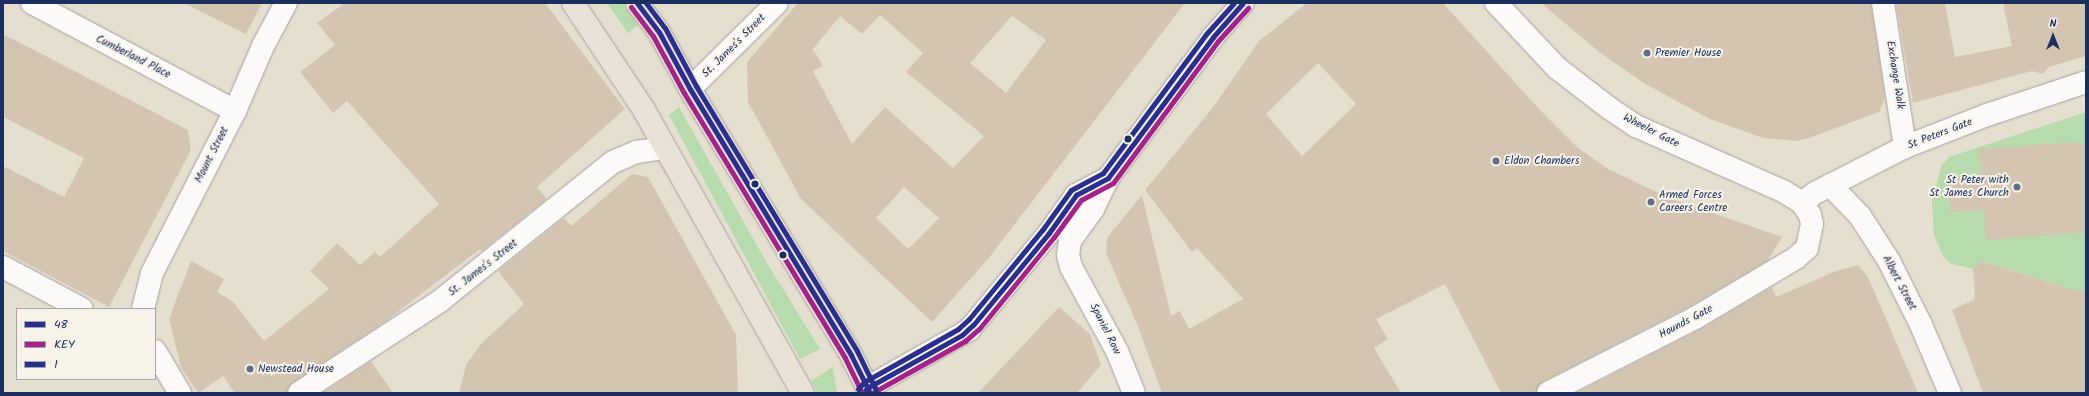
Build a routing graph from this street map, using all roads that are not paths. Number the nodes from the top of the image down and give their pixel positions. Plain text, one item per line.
1 (32, 3) edge
2 (286, 3) edge
3 (573, 3) edge
4 (637, 3) edge
5 (777, 3) edge
6 (1243, 3) edge
7 (1496, 3) edge
8 (1883, 3) edge
9 (2086, 82) edge
10 (690, 90) junction
11 (235, 111) junction
12 (1905, 147) junction
13 (665, 148) junction
14 (1108, 178) junction
15 (1830, 185) junction
16 (1802, 203) junction
17 (1026, 258) junction
18 (3, 267) edge
19 (1071, 267) junction
20 (80, 308) edge
21 (143, 308) edge
22 (156, 353) edge
23 (867, 391) edge
24 (180, 393) edge
25 (299, 393) edge
26 (803, 393) edge
27 (1134, 393) edge
28 (1548, 393) edge
29 (1950, 393) edge

1 - 11 street, Cumberland Place
2 - 11 street, Mount Street
3 - 13 main road
4 - 10 main road
5 - 10 street, St. James's Street
6 - 14 street
7 - 16 street, Wheeler Gate
8 - 12 street, Exchange Walk
9 - 12 street, St Peters Gate
10 - 23 main road
11 - 21 street, Mount Street
12 - 15 street, St Peters Gate
13 - 25 street, St. James's Street
13 - 26 main road
14 - 17 street
14 - 19 street, Spaniel Row
15 - 16 street, St Peters Gate
15 - 29 street, Albert Street
16 - 28 street, Hounds Gate
17 - 19 street, Spaniel Row
17 - 23 street
18 - 20 street
19 - 27 street, Spaniel Row
22 - 24 street

